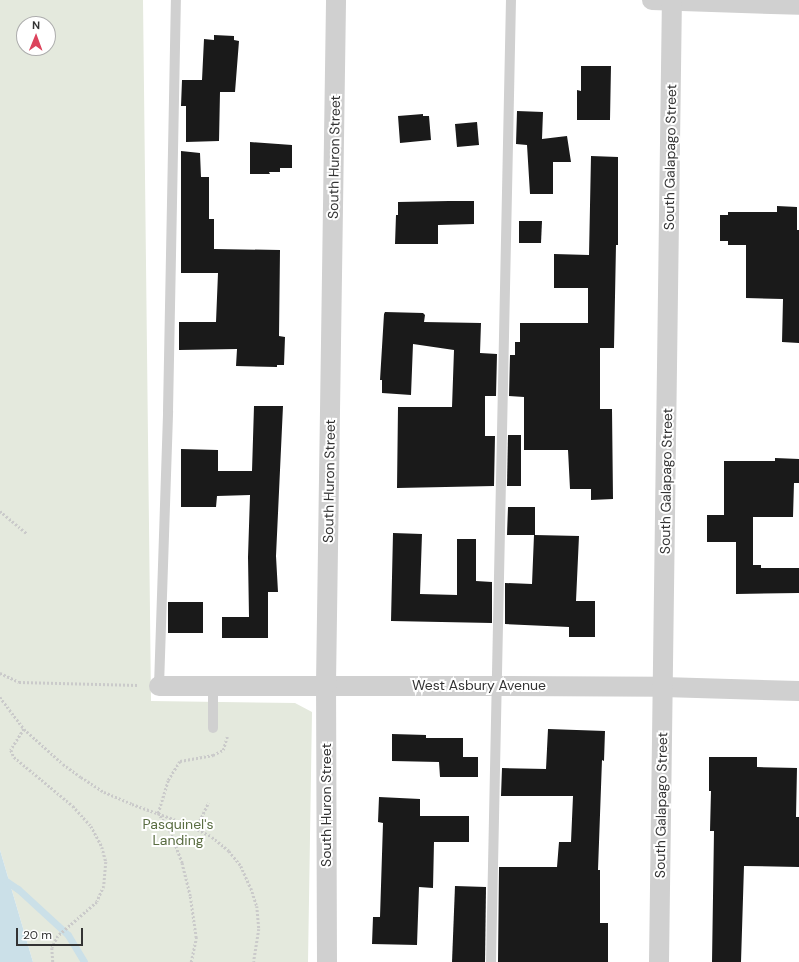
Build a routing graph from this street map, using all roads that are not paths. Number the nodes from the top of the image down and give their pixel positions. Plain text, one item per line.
1 (176, 0) edge
2 (336, 0) edge
3 (511, 0) edge
4 (652, 0) edge
5 (672, 0) edge
6 (799, 5) edge
7 (326, 684) junction
8 (212, 685) junction
9 (159, 686) joint
10 (496, 686) junction
11 (663, 687) junction
12 (799, 691) edge
13 (213, 728) dead end
14 (326, 962) edge
15 (491, 962) edge
16 (659, 962) edge

1 - 9 lane
2 - 7 street, South Huron Street
3 - 10 lane
4 - 5 street
5 - 6 street
5 - 11 street, South Galapago Street
7 - 8 street, West Asbury Avenue
7 - 10 street, West Asbury Avenue
7 - 14 street, South Huron Street
8 - 9 street, West Asbury Avenue
8 - 13 lane
10 - 11 street, West Asbury Avenue
10 - 15 lane
11 - 12 street, West Asbury Avenue
11 - 16 street, South Galapago Street

